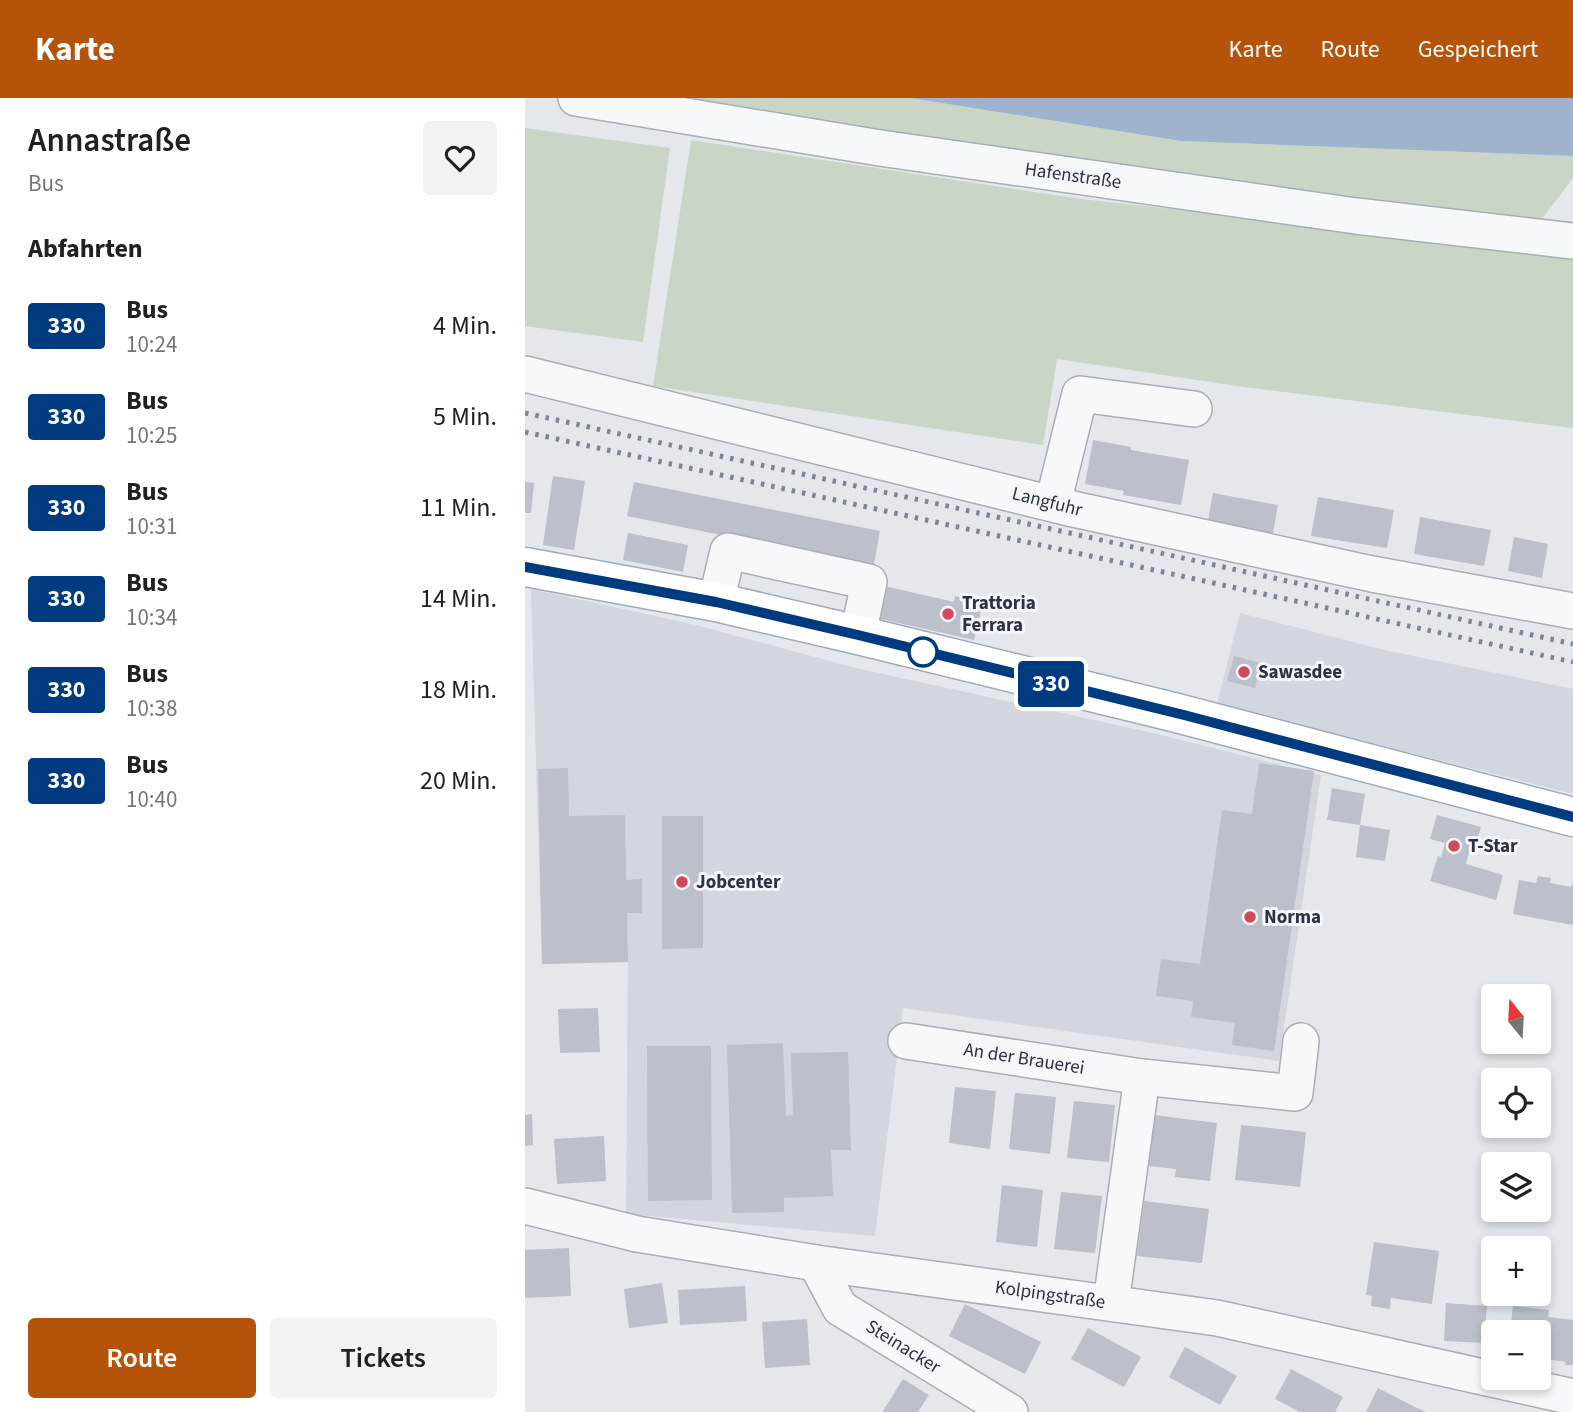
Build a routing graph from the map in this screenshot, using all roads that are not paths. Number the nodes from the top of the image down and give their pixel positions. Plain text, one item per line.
1 (576, 98) edge
2 (1572, 240) edge
3 (525, 374) edge
4 (1194, 409) dead end
5 (1052, 503) junction
6 (525, 567) edge
7 (716, 602) junction
8 (1573, 611) edge
9 (858, 635) junction
10 (1573, 817) edge
11 (906, 1041) dead end
12 (1301, 1041) dead end
13 (1142, 1077) junction
14 (525, 1206) edge
15 (816, 1263) junction
16 (1111, 1303) junction
17 (1573, 1397) edge
18 (1010, 1412) edge

1 - 2 street, Hafenstraße
3 - 5 street, Langfuhr
4 - 5 street
5 - 8 street, Langfuhr
6 - 7 main road
7 - 9 main road
7 - 9 street
9 - 10 main road
11 - 13 street, An der Brauerei
12 - 13 street, An der Brauerei
13 - 16 street
14 - 15 street, Kolpingstraße
15 - 16 street, Kolpingstraße
15 - 18 street, Steinacker
16 - 17 street, Kolpingstraße

